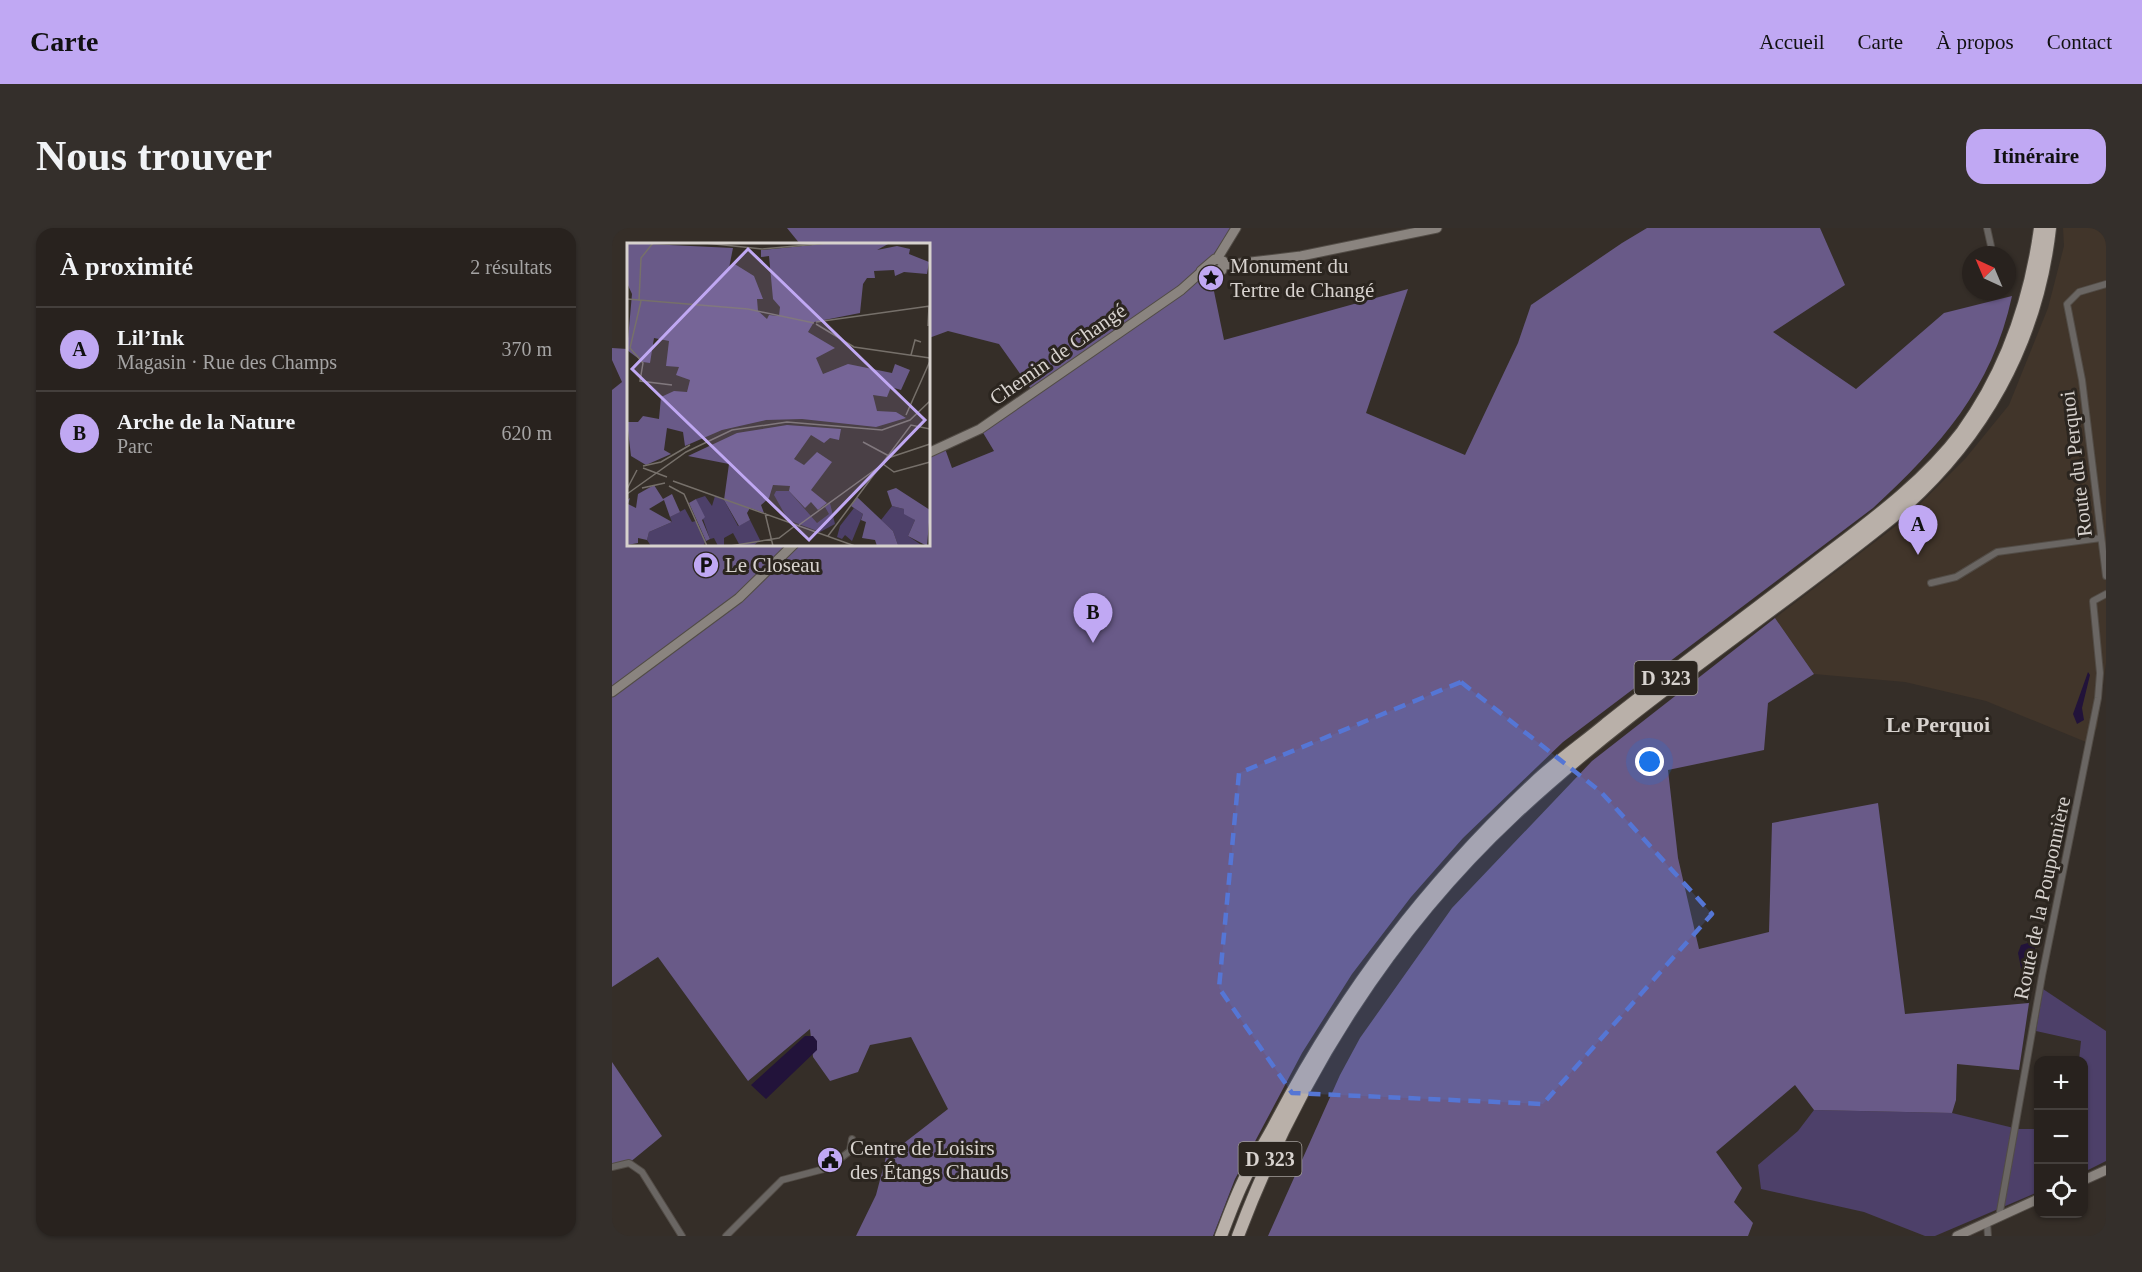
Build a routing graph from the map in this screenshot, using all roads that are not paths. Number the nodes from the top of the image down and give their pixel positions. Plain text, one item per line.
1 (1236, 228) edge
2 (1437, 228) edge
3 (1987, 228) edge
4 (2040, 228) edge
5 (2050, 228) edge
6 (1991, 246) edge
7 (1217, 264) junction
8 (2106, 284) edge
9 (930, 452) edge
10 (2101, 538) junction
11 (792, 546) edge
12 (2104, 547) edge
13 (2106, 576) edge
14 (1931, 583) dead end
15 (2106, 594) edge
16 (612, 692) edge
17 (1272, 1131) junction
18 (852, 1139) dead end
19 (612, 1167) edge
20 (2106, 1170) edge
21 (2088, 1178) edge
22 (2034, 1201) edge
23 (1999, 1217) junction
24 (1987, 1223) junction
25 (682, 1236) edge
26 (726, 1236) edge
27 (1221, 1236) edge
28 (1228, 1236) edge
29 (1238, 1236) edge
30 (1957, 1236) edge
31 (1988, 1236) edge

1 - 7 street
2 - 7 street, Chemin de Changé
3 - 6 street
4 - 17 highway, D 323
5 - 29 highway, D 323
7 - 9 street, Chemin de Changé
8 - 10 street, Route du Perquoi
10 - 12 street, Route du Perquoi
10 - 14 street
11 - 16 street
12 - 13 street, Route du Perquoi
15 - 23 street, Route de la Pouponnière
17 - 27 highway
17 - 28 highway, D 323
18 - 26 street
19 - 25 street
20 - 21 street
22 - 23 street
23 - 24 street
24 - 30 street
24 - 31 street

